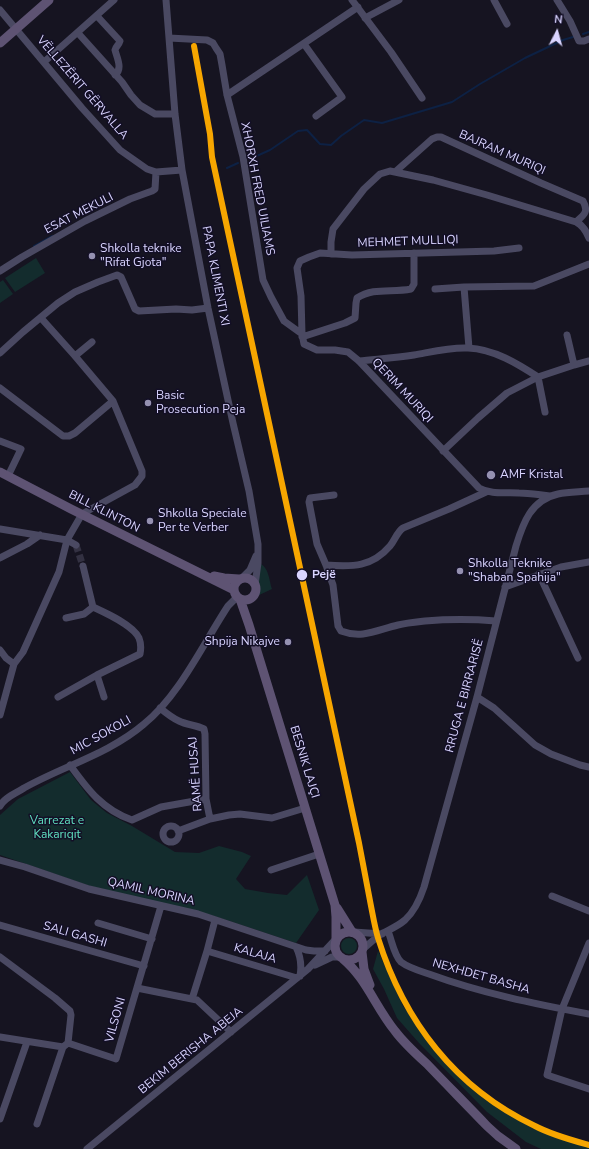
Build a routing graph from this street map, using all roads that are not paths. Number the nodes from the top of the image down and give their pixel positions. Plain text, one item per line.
1 (41, 0) edge
2 (49, 0) edge
3 (114, 0) edge
4 (166, 0) edge
5 (352, 0) edge
6 (399, 0) edge
7 (494, 0) edge
8 (557, 0) edge
9 (358, 7) junction
10 (0, 10) edge
11 (97, 16) junction
12 (365, 18) junction
13 (507, 24) dead end
14 (15, 27) junction
15 (78, 33) junction
16 (0, 37) edge
17 (169, 38) junction
18 (589, 39) edge
19 (0, 43) edge
20 (304, 44) junction
21 (44, 62) junction
22 (115, 75) junction
23 (227, 95) junction
24 (422, 98) dead end
25 (175, 114) junction
26 (316, 116) dead end
27 (182, 170) junction
28 (156, 172) junction
29 (395, 172) junction
30 (576, 222) junction
31 (589, 238) edge
32 (519, 248) dead end
33 (414, 253) junction
34 (331, 254) junction
35 (589, 264) edge
36 (0, 271) edge
37 (464, 287) junction
38 (435, 289) dead end
39 (208, 308) junction
40 (41, 318) junction
41 (567, 335) dead end
42 (302, 336) junction
43 (92, 342) dead end
44 (469, 348) junction
45 (0, 353) edge
46 (75, 356) junction
47 (359, 361) junction
48 (589, 361) edge
49 (574, 365) junction
50 (538, 377) junction
51 (0, 388) edge
52 (113, 401) junction
53 (545, 412) dead end
54 (0, 441) edge
55 (443, 451) junction
56 (4, 474) edge
57 (589, 491) edge
58 (486, 492) junction
59 (334, 495) dead end
60 (550, 496) junction
61 (82, 514) junction
62 (0, 529) edge
63 (40, 535) junction
64 (67, 540) junction
65 (76, 545) tunnel mouth
66 (257, 554) junction
67 (0, 558) edge
68 (589, 562) edge
69 (326, 564) junction
70 (83, 566) tunnel mouth
71 (199, 573) junction
72 (539, 574) junction
73 (241, 578) junction
74 (256, 585) junction
75 (505, 587) junction
76 (237, 595) junction
77 (252, 597) junction
78 (93, 607) junction
79 (66, 618) dead end
80 (496, 621) junction
81 (249, 625) junction
82 (0, 650) edge
83 (578, 658) dead end
84 (14, 664) junction
85 (97, 675) junction
86 (58, 697) dead end
87 (104, 697) dead end
88 (477, 697) junction
89 (160, 708) junction
90 (0, 714) edge
91 (70, 766) junction
92 (589, 767) edge
93 (206, 799) junction
94 (1, 800) edge
95 (305, 808) junction
96 (210, 819) junction
97 (178, 831) dead end
98 (319, 854) junction
99 (0, 860) edge
100 (271, 870) dead end
101 (552, 896) dead end
102 (335, 905) junction
103 (161, 906) junction
104 (589, 911) edge
105 (215, 920) junction
106 (98, 923) dead end
107 (0, 925) edge
108 (353, 932) junction
109 (385, 933) junction
110 (152, 939) junction
111 (336, 940) junction
112 (589, 943) edge
113 (296, 947) junction
114 (362, 950) junction
115 (207, 951) junction
116 (325, 951) junction
117 (0, 957) edge
118 (341, 958) junction
119 (144, 966) junction
120 (308, 969) junction
121 (298, 977) junction
122 (137, 988) junction
123 (192, 999) junction
124 (376, 1001) junction
125 (562, 1009) junction
126 (589, 1014) edge
127 (231, 1032) junction
128 (0, 1037) edge
129 (27, 1042) junction
130 (66, 1045) junction
131 (589, 1089) edge
132 (0, 1119) edge
133 (37, 1124) dead end
134 (87, 1149) edge
135 (516, 1149) edge

1 - 14 main road
2 - 14 main road
3 - 11 street
4 - 17 street, PAPA KLIMENTI XI
5 - 9 street
6 - 12 street
7 - 13 street
8 - 18 street
9 - 12 street
9 - 20 street
10 - 14 street, VËLLEZËRIT GËRVALLA
11 - 15 street
11 - 22 street
12 - 24 street
14 - 16 main road
14 - 19 main road
14 - 21 street, VËLLEZËRIT GËRVALLA
15 - 21 street
15 - 22 street
17 - 23 street, XHORXH FRED UILIAMS
17 - 25 street, PAPA KLIMENTI XI
20 - 23 street
20 - 26 street
21 - 28 street, VËLLEZËRIT GËRVALLA
22 - 25 street
23 - 42 street, XHORXH FRED UILIAMS
25 - 27 street, PAPA KLIMENTI XI
27 - 28 street
27 - 39 street, PAPA KLIMENTI XI
28 - 36 street, ESAT MEKULI
29 - 30 street, BAJRAM MURIQI
29 - 30 street, BAJRAM MURIQI
29 - 34 street, BAJRAM MURIQI
30 - 31 street
32 - 33 street, MEHMET MULLIQI
33 - 34 street, MEHMET MULLIQI
33 - 42 street
34 - 42 street, MEHMET MULLIQI
35 - 37 street
37 - 38 street
37 - 44 street
39 - 40 street
39 - 66 street, PAPA KLIMENTI XI
40 - 45 street
40 - 46 street
41 - 49 street
42 - 47 street, QERIM MURIQI
43 - 46 street
44 - 47 street
44 - 50 street
46 - 52 street
47 - 55 street, QERIM MURIQI
48 - 49 street
49 - 50 street
50 - 53 street
50 - 55 street
51 - 52 street
52 - 61 street
54 - 56 street
55 - 58 street, QERIM MURIQI
56 - 61 main road, BILL KLINTON
57 - 60 street, RRUGA E BIRRARISË
58 - 60 street
58 - 69 street
59 - 69 street
60 - 75 street, RRUGA E BIRRARISË
61 - 64 street
61 - 71 main road, BILL KLINTON
62 - 63 street
63 - 64 street
63 - 67 street
64 - 65 street
64 - 84 street
66 - 73 street, PAPA KLIMENTI XI
66 - 74 street, PAPA KLIMENTI XI
68 - 72 street
69 - 80 street
70 - 78 street
71 - 73 main road, BILL KLINTON
71 - 76 main road, BILL KLINTON
72 - 75 street
72 - 83 street
73 - 74 main road
73 - 76 main road, PAPA KLIMENTI XI
74 - 77 main road, PAPA KLIMENTI XI
75 - 80 street, RRUGA E BIRRARISË
76 - 77 main road
76 - 81 main road, BESNIK LAJÇI
76 - 89 street, MIC SOKOLI
77 - 81 main road, BESNIK LAJÇI
78 - 79 street
78 - 85 street
80 - 88 street, RRUGA E BIRRARISË
81 - 95 main road, BESNIK LAJÇI
82 - 84 street
84 - 90 street
85 - 86 street
85 - 87 street
88 - 92 street
88 - 109 street, RRUGA E BIRRARISË
89 - 91 street, MIC SOKOLI
89 - 93 street, RAMË HUSAJ
91 - 93 street
91 - 94 street, MIC SOKOLI
93 - 96 street, RAMË HUSAJ
95 - 96 street
95 - 98 main road, BESNIK LAJÇI
96 - 97 street
98 - 100 street
98 - 102 main road, BESNIK LAJÇI
99 - 103 street, QAMIL MORINA
101 - 104 street
102 - 108 main road, BESNIK LAJÇI
102 - 111 main road, BESNIK LAJÇI
103 - 105 street, QAMIL MORINA
103 - 110 street, VILSONI
105 - 113 street, QAMIL MORINA
105 - 115 street
106 - 110 street
107 - 119 street, SALI GASHI
108 - 109 street
108 - 111 main road
108 - 114 main road
109 - 114 street, RRUGA E BIRRARISË
109 - 125 street, NEXHDET BASHA
110 - 119 street, VILSONI
111 - 116 street, BEKIM BERISHA ABEJA
111 - 118 main road
112 - 125 street
113 - 116 street, QAMIL MORINA
113 - 121 street
114 - 118 main road
114 - 124 main road
115 - 121 street, KALAJA
115 - 123 street
116 - 120 street, BEKIM BERISHA ABEJA
117 - 130 street
118 - 120 street, BEKIM BERISHA ABEJA
118 - 124 main road
119 - 122 street, VILSONI
120 - 121 street, BEKIM BERISHA ABEJA
121 - 127 street, BEKIM BERISHA ABEJA
122 - 123 street
122 - 130 street, VILSONI
123 - 127 street
124 - 135 main road
125 - 126 street, NEXHDET BASHA
125 - 131 street
127 - 134 street, BEKIM BERISHA ABEJA
128 - 129 street
129 - 130 street
129 - 132 street
130 - 133 street

